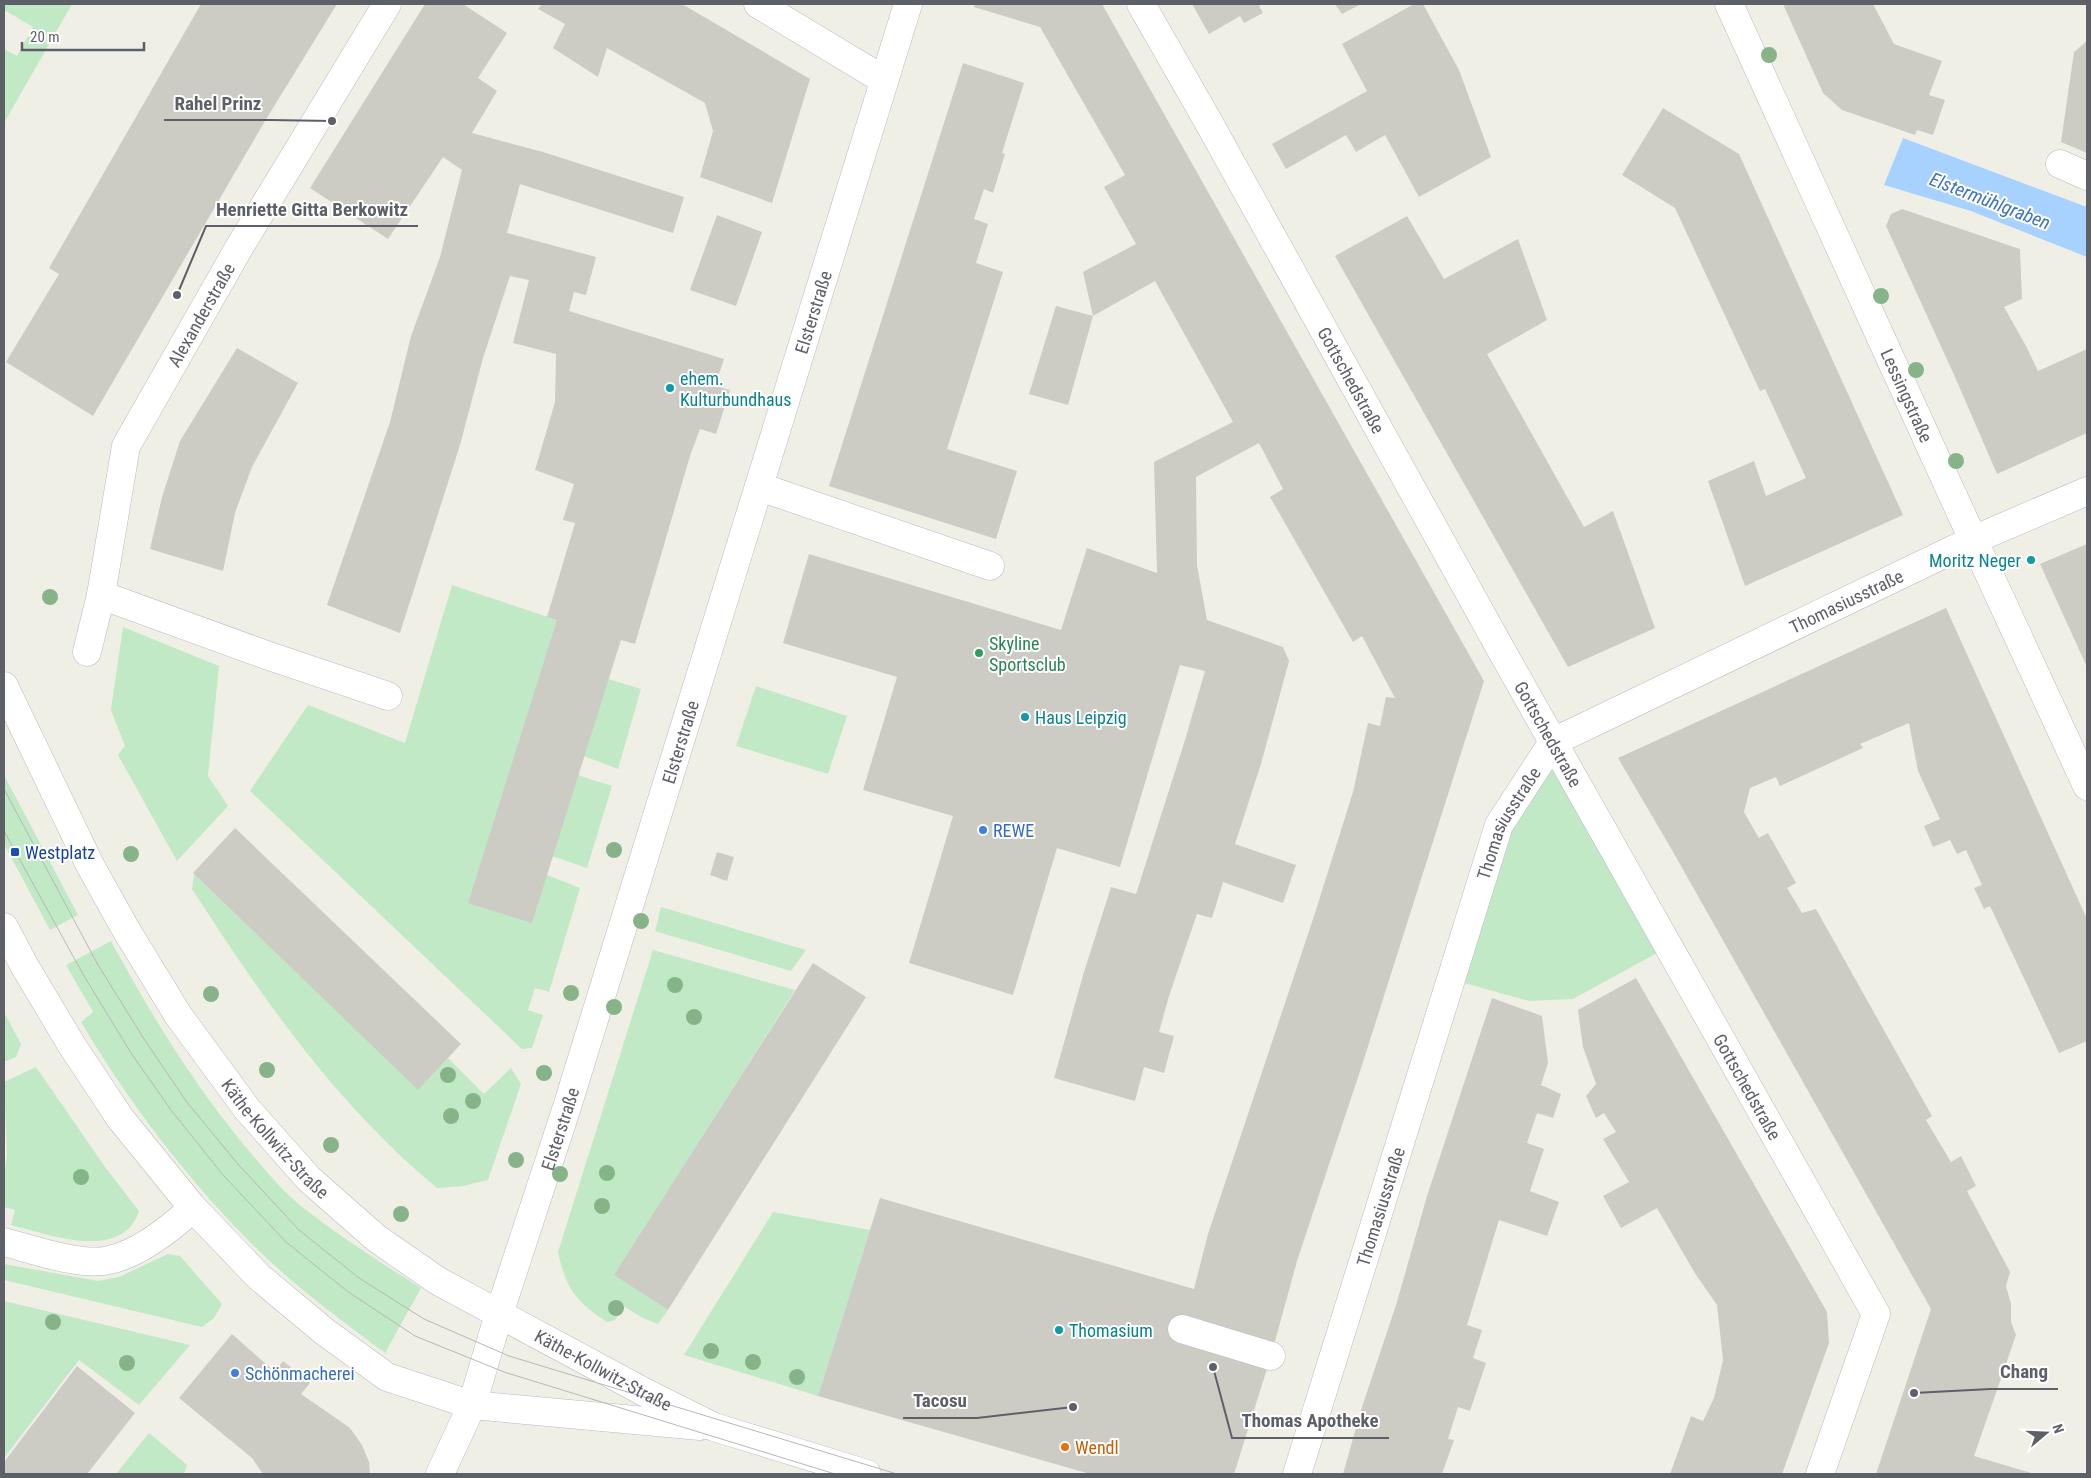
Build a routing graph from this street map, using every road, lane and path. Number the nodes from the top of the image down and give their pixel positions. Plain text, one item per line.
1 (387, 4) edge
2 (758, 4) edge
3 (908, 4) edge
4 (1141, 4) edge
5 (1729, 4) edge
6 (884, 80) junction
7 (2060, 164) dead end
8 (2087, 176) edge
9 (760, 488) junction
10 (2087, 491) edge
11 (1973, 540) junction
12 (990, 566) dead end
13 (101, 595) junction
14 (87, 652) dead end
15 (4, 686) edge
16 (388, 696) dead end
17 (1553, 742) junction
18 (2087, 786) edge
19 (4, 927) edge
20 (193, 1208) junction
21 (4, 1242) edge
22 (499, 1314) junction
23 (1182, 1329) dead end
24 (1271, 1356) dead end
25 (472, 1405) junction
26 (714, 1427) junction
27 (440, 1474) edge
28 (867, 1474) edge
29 (1297, 1474) edge
30 (1820, 1474) edge

1 - 13 street, Alexanderstraße
2 - 6 street
3 - 6 street, Elsterstraße
4 - 17 street, Gottschedstraße
5 - 11 street, Lessingstraße
6 - 9 street, Elsterstraße
7 - 8 street
9 - 12 street
9 - 22 street, Elsterstraße
10 - 11 street, Thomasiusstraße
11 - 17 street, Thomasiusstraße
11 - 18 street, Lessingstraße
13 - 14 street, Alexanderstraße
13 - 16 street
15 - 22 street, Käthe-Kollwitz-Straße
17 - 29 street, Thomasiusstraße
17 - 30 street, Gottschedstraße
19 - 20 street, Käthe-Kollwitz-Straße
20 - 21 street
20 - 25 street, Käthe-Kollwitz-Straße
22 - 25 street, Elsterstraße
22 - 26 street, Käthe-Kollwitz-Straße
23 - 24 street
25 - 26 street, Käthe-Kollwitz-Straße
25 - 27 street, Elsterstraße
26 - 28 street, Käthe-Kollwitz-Straße

